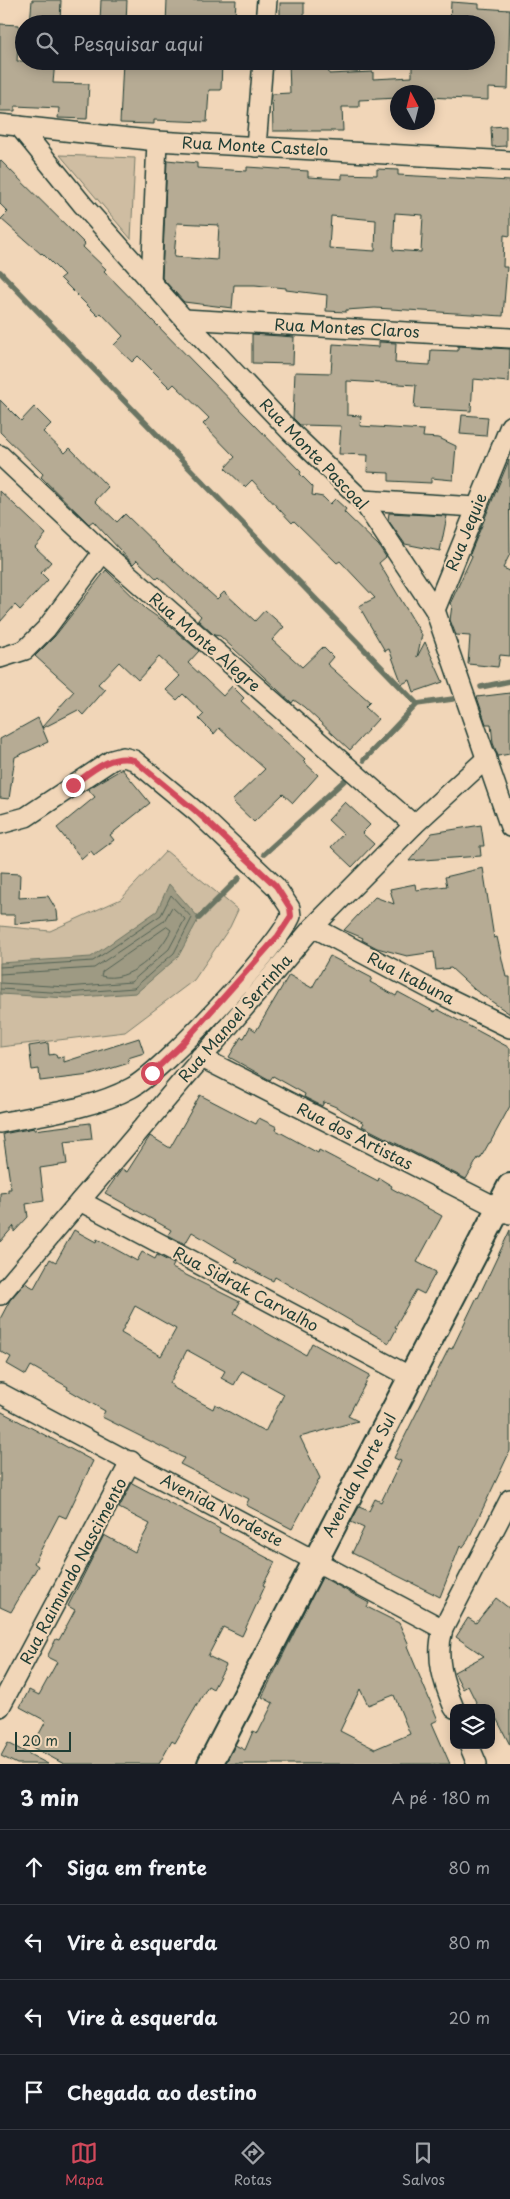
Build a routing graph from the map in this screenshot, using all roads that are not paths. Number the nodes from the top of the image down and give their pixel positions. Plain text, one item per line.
1 (267, 0) edge
2 (266, 15) edge
3 (261, 70) edge
4 (0, 124) edge
5 (19, 126) junction
6 (157, 141) junction
7 (256, 147) junction
8 (510, 161) edge
9 (151, 283) junction
10 (184, 319) junction
11 (510, 338) edge
12 (510, 426) edge
13 (0, 455) edge
14 (362, 500) junction
15 (476, 507) junction
16 (103, 552) junction
17 (435, 610) junction
18 (0, 658) edge
19 (487, 758) junction
20 (0, 824) edge
21 (414, 825) junction
22 (510, 827) edge
23 (313, 928) junction
24 (510, 1028) edge
25 (200, 1057) junction
26 (0, 1123) edge
27 (510, 1186) edge
28 (80, 1201) junction
29 (504, 1211) edge
30 (0, 1294) edge
31 (411, 1377) junction
32 (0, 1393) edge
33 (131, 1461) junction
34 (510, 1499) edge
35 (314, 1560) junction
36 (443, 1629) junction
37 (453, 1704) edge
38 (0, 1708) edge
39 (471, 1749) edge
40 (210, 1764) edge
41 (477, 1764) edge

1 - 2 street
3 - 7 street
4 - 5 street, Rua Monte Castelo
5 - 6 street, Rua Monte Castelo
5 - 9 street, Rua Monte Pascoal
6 - 7 street, Rua Monte Castelo
6 - 9 street
7 - 8 street, Rua Monte Castelo
9 - 10 street, Rua Monte Pascoal
10 - 11 street, Rua Montes Claros
10 - 14 street, Rua Monte Pascoal
12 - 15 street, Rua Jequie
13 - 16 street, Rua Monte Alegre
14 - 15 street
14 - 17 street, Rua Monte Pascoal
15 - 17 street, Rua Jequie
16 - 18 street
16 - 21 street, Rua Monte Alegre
17 - 19 street, Rua Monte Pascoal
19 - 21 street, Rua Manoel Serrinha
19 - 22 street, Rua Monte Pascoal
20 - 26 street
21 - 23 street, Rua Manoel Serrinha
23 - 24 street, Rua Itabuna
23 - 25 street, Rua Manoel Serrinha
25 - 28 street, Rua Manoel Serrinha
25 - 29 street, Rua dos Artistas
27 - 29 street, Avenida Norte Sul
28 - 30 street, Rua Manoel Serrinha
28 - 31 street, Rua Sidrak Carvalho
29 - 31 street, Avenida Norte Sul
31 - 35 street, Avenida Norte Sul
32 - 33 street, Avenida Nordeste
33 - 35 street, Avenida Nordeste
33 - 38 street, Rua Raimundo Nascimento
34 - 36 street
35 - 36 street, Avenida Nordeste
35 - 40 street, Avenida Norte Sul
36 - 37 street
39 - 41 street

